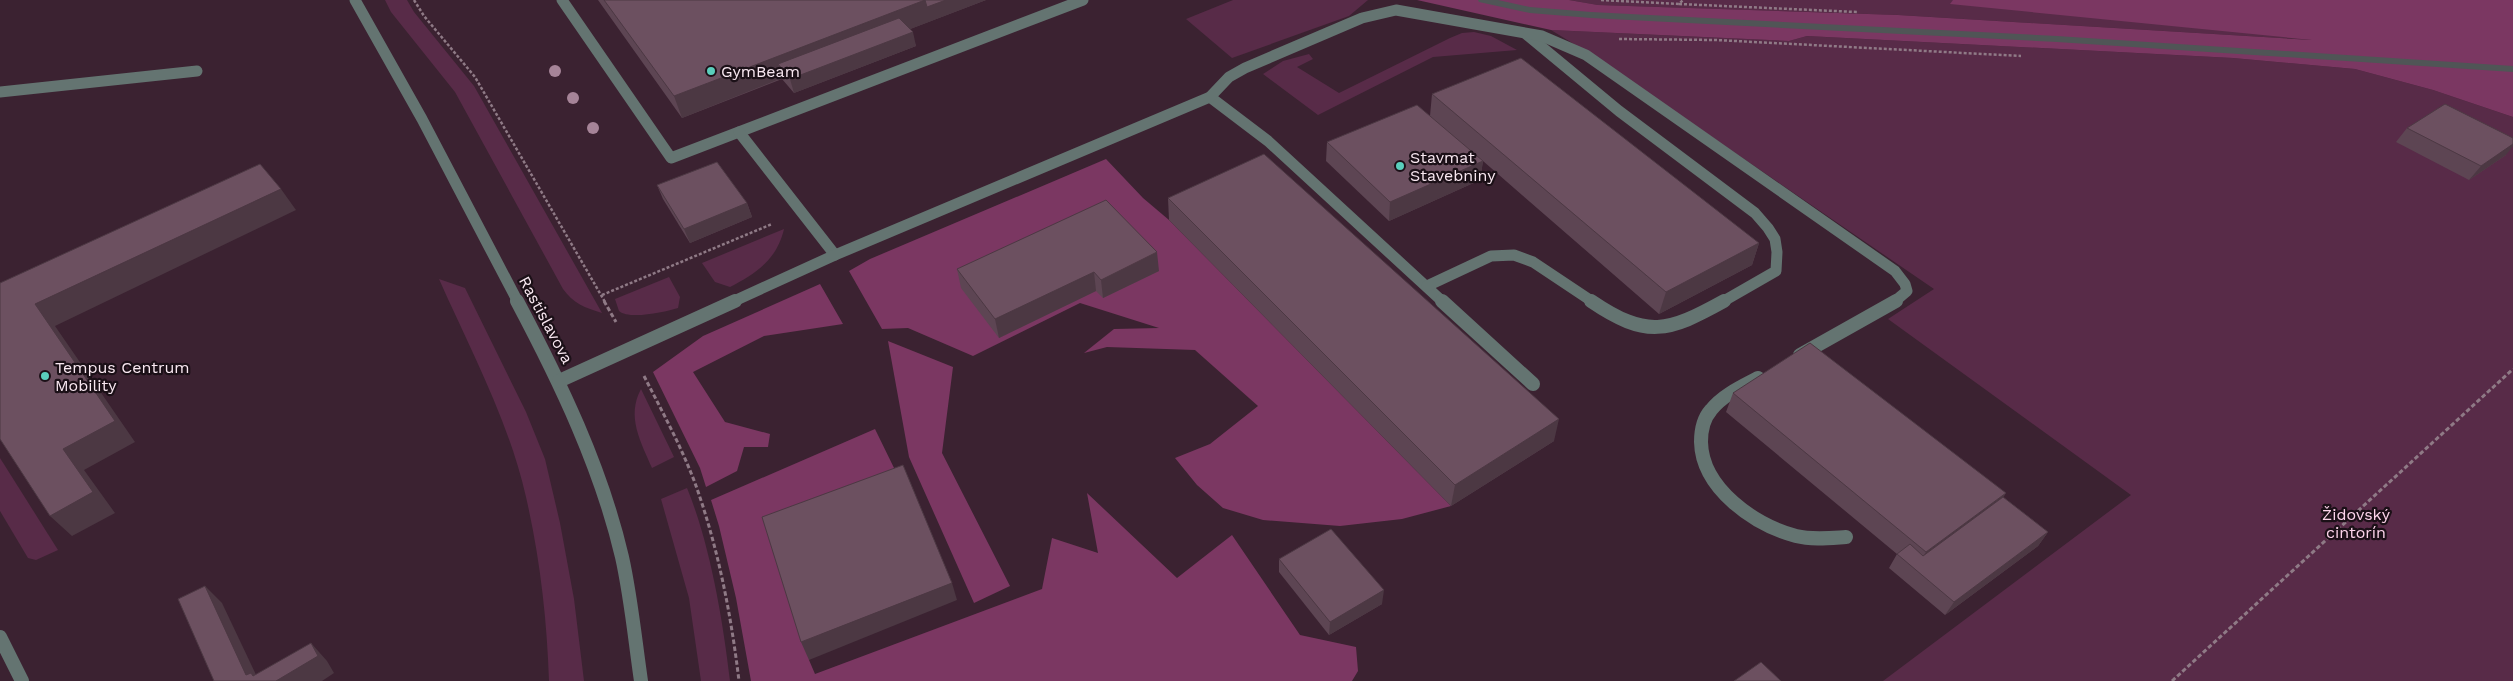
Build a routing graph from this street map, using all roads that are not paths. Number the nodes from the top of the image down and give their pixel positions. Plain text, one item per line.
1 (355, 0) edge
2 (562, 0) edge
3 (1083, 0) edge
4 (1524, 32) junction
5 (197, 71) dead end
6 (0, 92) edge
7 (1210, 97) junction
8 (739, 132) junction
9 (835, 255) junction
10 (1426, 286) junction
11 (1787, 362) edge
12 (1770, 371) edge
13 (559, 381) junction
14 (1533, 384) dead end
15 (1846, 537) dead end
16 (0, 637) edge
17 (22, 681) edge
18 (641, 681) edge

1 - 13 street, Rastislavova
2 - 8 street
3 - 8 street
4 - 7 street
4 - 10 street
4 - 11 street
5 - 6 street
7 - 9 street
7 - 10 street
8 - 9 street
9 - 13 street
10 - 14 street
12 - 15 street
13 - 18 street, Rastislavova
16 - 17 street

